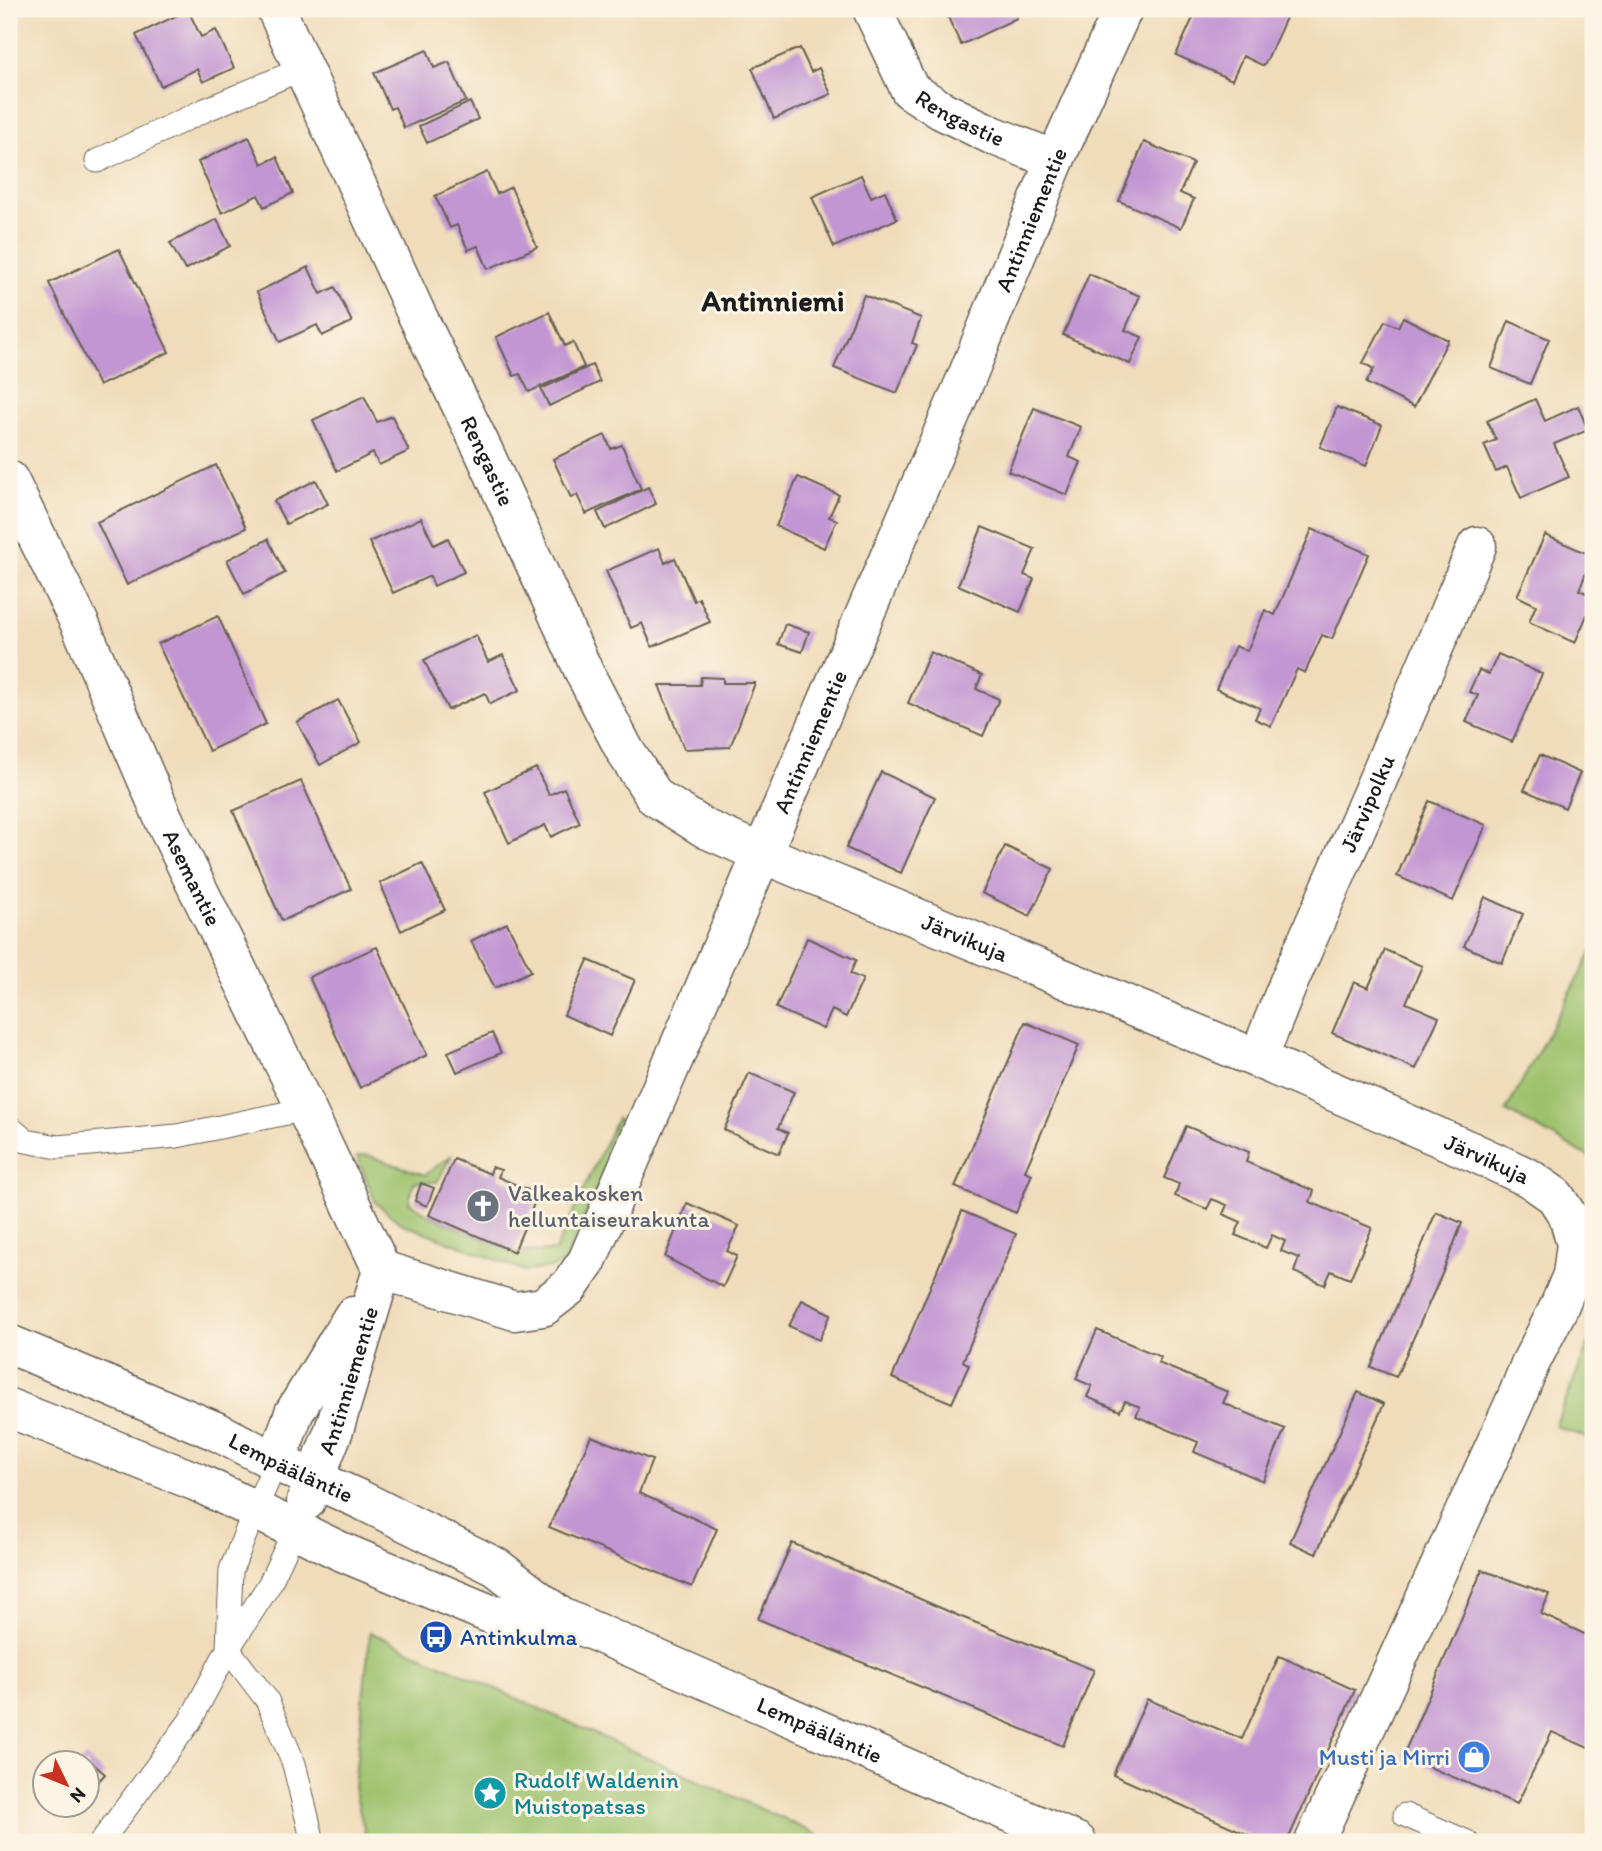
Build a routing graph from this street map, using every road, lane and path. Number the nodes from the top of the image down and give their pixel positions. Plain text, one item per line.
1 (276, 9) edge
2 (872, 9) edge
3 (1123, 9) edge
4 (304, 68) junction
5 (1055, 160) junction
6 (97, 161) dead end
7 (9, 480) edge
8 (1477, 546) dead end
9 (763, 854) junction
10 (1258, 1059) junction
11 (306, 1109) junction
12 (9, 1127) edge
13 (382, 1270) junction
14 (9, 1344) edge
15 (9, 1408) edge
16 (276, 1462) junction
17 (315, 1480) junction
18 (255, 1510) junction
19 (295, 1529) junction
20 (561, 1617) junction
21 (228, 1649) junction
22 (1405, 1815) dead end
23 (101, 1842) edge
24 (313, 1842) edge
25 (1077, 1842) edge
26 (1314, 1842) edge
27 (1467, 1842) edge

1 - 4 street, Rengastie
2 - 5 street, Rengastie
3 - 5 street, Antinniementie
4 - 6 lane
4 - 9 street, Rengastie
5 - 9 street, Antinniementie
7 - 11 street, Asemantie
8 - 10 street, Järvipolku
9 - 10 street, Järvikuja
9 - 13 street, Antinniementie
10 - 26 street, Järvikuja
11 - 12 lane
11 - 13 street, Asemantie
13 - 16 street, Antinniementie
13 - 17 street, Antinniementie
14 - 16 street, Lempääläntie
15 - 18 street, Lempääläntie
16 - 17 street, Lempääläntie
16 - 18 lane
17 - 19 street, Antinniementie
17 - 20 street, Lempääläntie
18 - 19 street, Lempääläntie
18 - 21 lane
19 - 20 street, Lempääläntie
19 - 21 lane
20 - 25 street, Lempääläntie
21 - 23 lane
21 - 24 lane
22 - 27 lane

